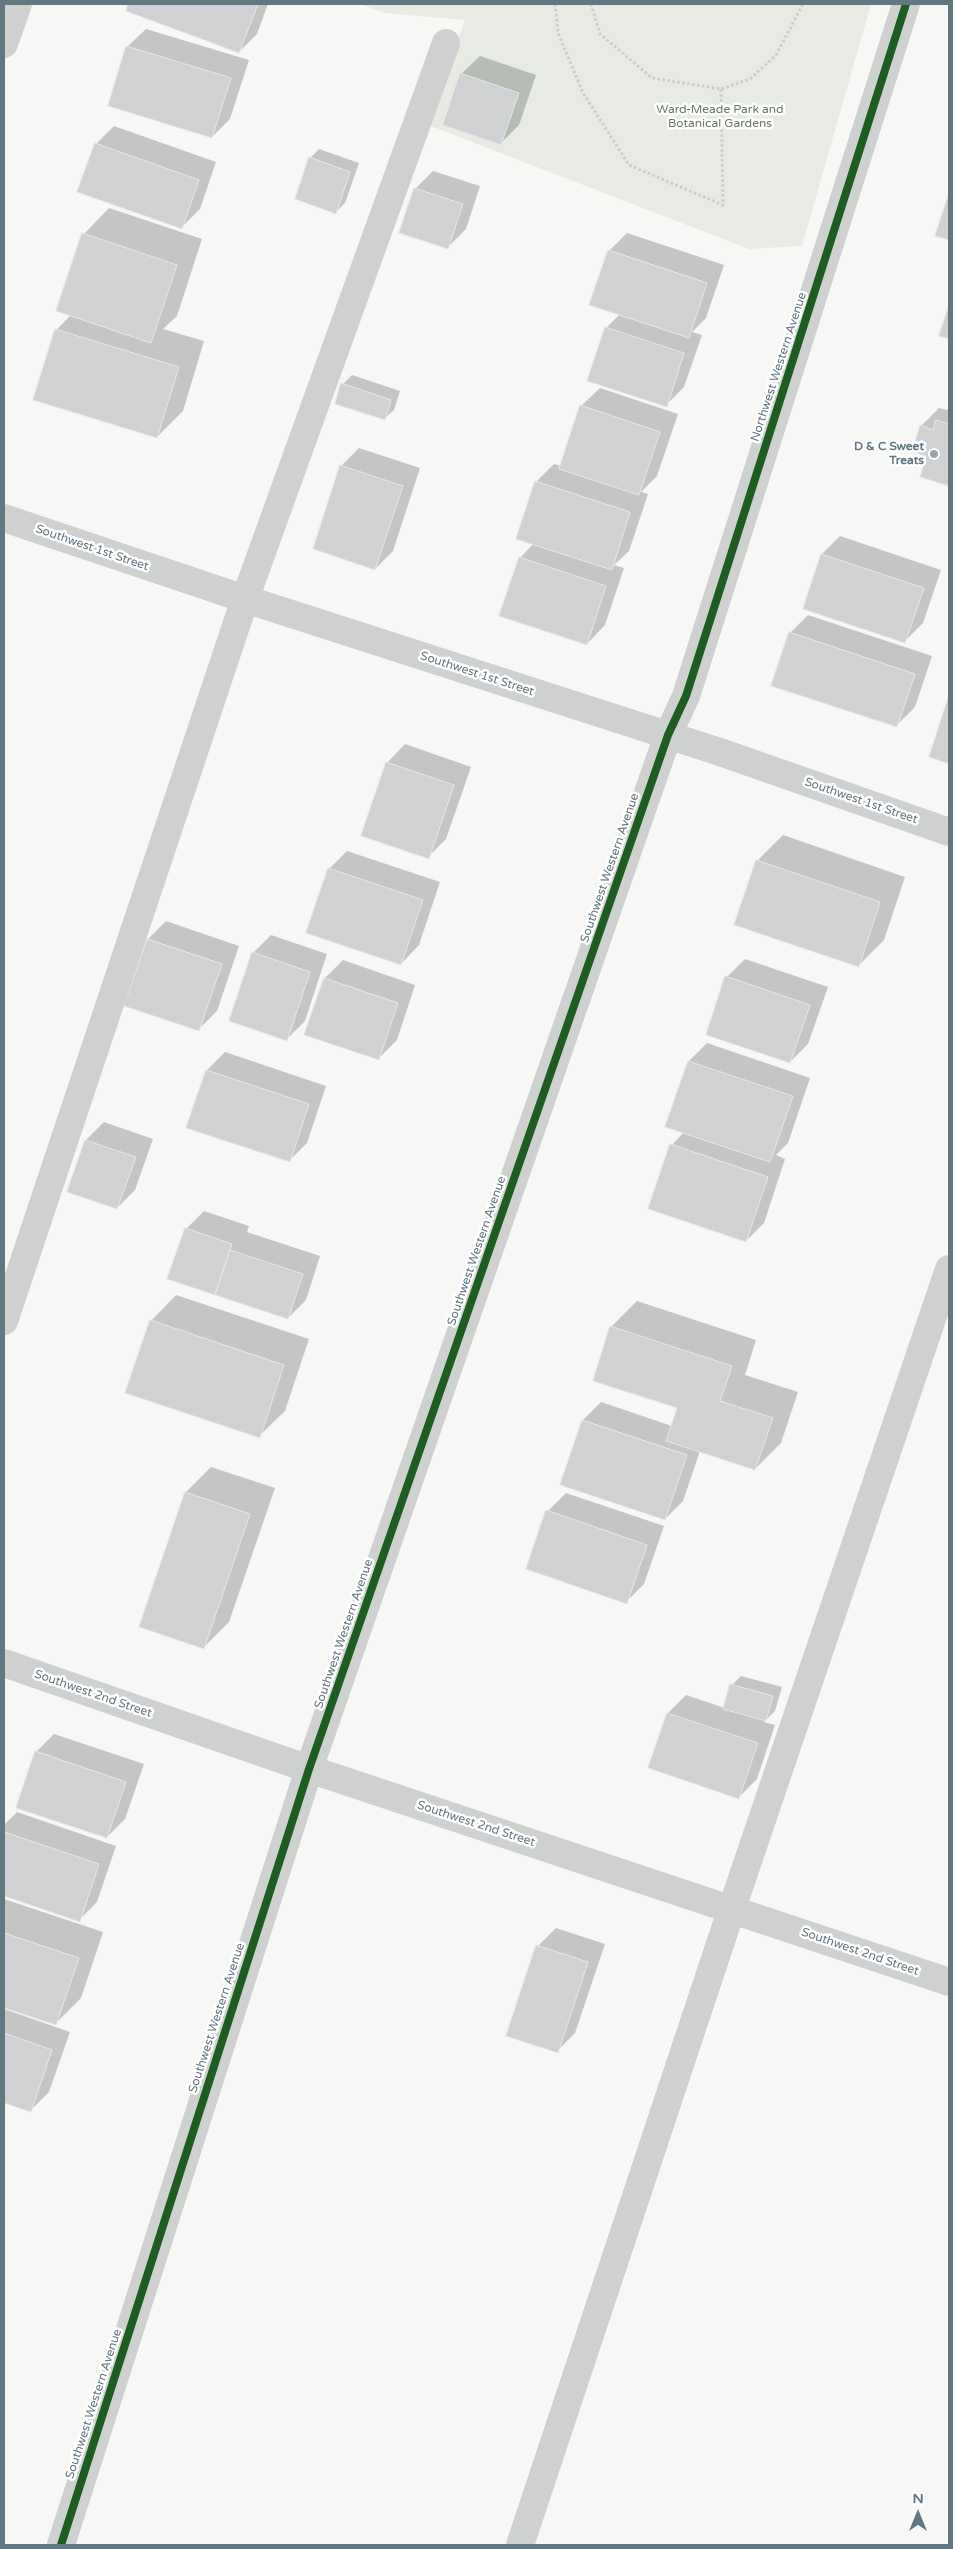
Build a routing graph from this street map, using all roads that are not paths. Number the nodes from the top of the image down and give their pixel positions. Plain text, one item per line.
1 (18, 4) edge
2 (906, 4) edge
3 (446, 43) dead end
4 (4, 44) edge
5 (4, 518) edge
6 (245, 599) junction
7 (668, 736) junction
8 (949, 832) edge
9 (949, 1269) edge
10 (4, 1321) edge
11 (4, 1663) edge
12 (309, 1769) junction
13 (732, 1908) junction
14 (949, 1982) edge
15 (61, 2545) edge
16 (520, 2545) edge

1 - 4 street
2 - 7 street, Northwest Western Avenue
3 - 6 street
5 - 6 street, Southwest 1st Street
6 - 7 street, Southwest 1st Street
6 - 10 street
7 - 8 street, Southwest 1st Street
7 - 12 street, Southwest Western Avenue
9 - 13 street
11 - 12 street, Southwest 2nd Street
12 - 13 street, Southwest 2nd Street
12 - 15 street, Southwest Western Avenue
13 - 14 street, Southwest 2nd Street
13 - 16 street

